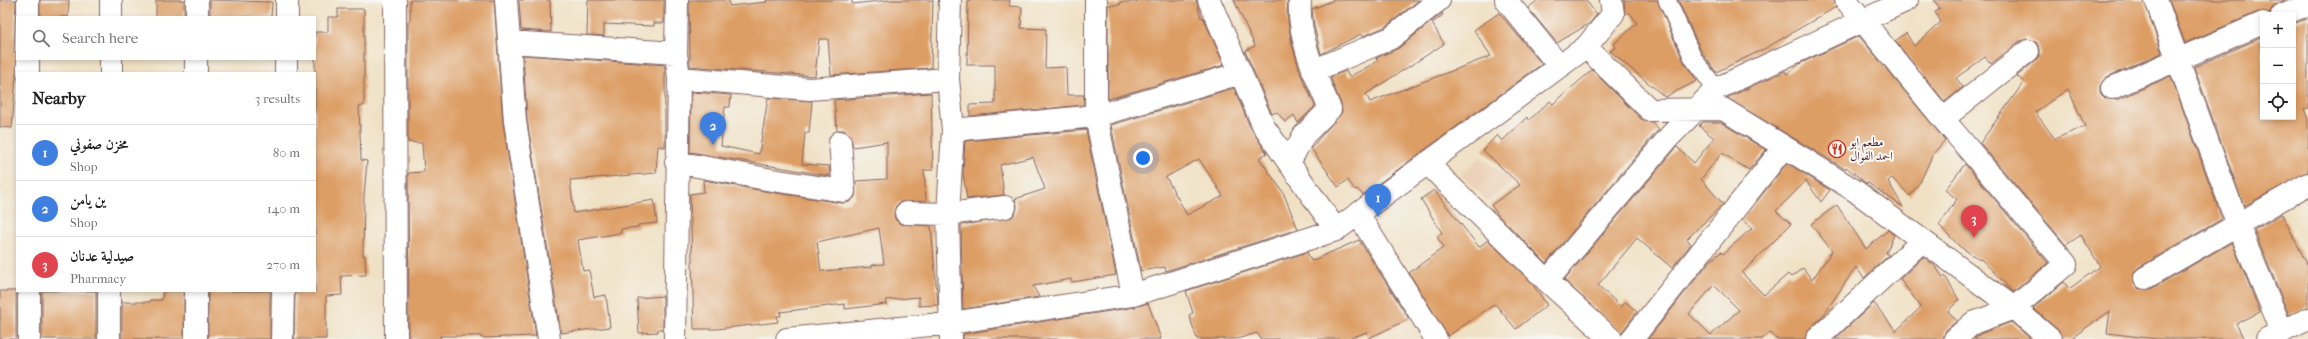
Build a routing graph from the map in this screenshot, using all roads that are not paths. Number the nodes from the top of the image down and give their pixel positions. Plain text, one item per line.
1 (28, 0) edge
2 (111, 0) edge
3 (197, 0) edge
4 (287, 0) edge
5 (395, 0) edge
6 (506, 0) edge
7 (677, 0) edge
8 (950, 0) edge
9 (1096, 0) edge
10 (1209, 0) edge
11 (1300, 0) edge
12 (1438, 0) edge
13 (1506, 0) edge
14 (1611, 0) edge
15 (1667, 0) edge
16 (1846, 0) edge
17 (1907, 0) edge
18 (2156, 0) edge
19 (2308, 4) edge
20 (2289, 12) edge
21 (28, 16) edge
22 (111, 16) edge
23 (197, 16) edge
24 (287, 16) edge
25 (1864, 21) junction
26 (2260, 24) edge
27 (508, 42) junction
28 (1586, 47) junction
29 (2028, 51) dead end
30 (676, 53) junction
31 (2179, 59) junction
32 (28, 60) edge
33 (111, 60) edge
34 (196, 60) edge
35 (286, 60) edge
36 (1560, 67) junction
37 (1313, 71) junction
38 (28, 72) edge
39 (111, 72) edge
40 (196, 72) edge
41 (286, 72) edge
42 (1241, 73) junction
43 (679, 78) junction
44 (948, 79) junction
45 (2112, 88) dead end
46 (1716, 89) junction
47 (1694, 109) junction
48 (1096, 116) junction
49 (1943, 119) junction
50 (953, 130) junction
51 (840, 142) dead end
52 (1784, 147) junction
53 (676, 162) junction
54 (1289, 163) junction
55 (1427, 163) junction
56 (2308, 184) edge
57 (1005, 207) dead end
58 (906, 213) dead end
59 (948, 214) junction
60 (1358, 214) junction
61 (2238, 225) junction
62 (1336, 230) junction
63 (1922, 241) junction
64 (2145, 278) dead end
65 (1547, 281) junction
66 (29, 292) edge
67 (109, 292) edge
68 (196, 292) edge
69 (283, 292) edge
70 (1133, 295) junction
71 (2014, 308) junction
72 (2308, 319) edge
73 (951, 331) edge
74 (2274, 335) edge
75 (29, 339) edge
76 (109, 339) edge
77 (196, 339) edge
78 (282, 339) edge
79 (396, 339) edge
80 (549, 339) edge
81 (675, 339) edge
82 (788, 339) edge
83 (1434, 339) edge
84 (1611, 339) edge
85 (1632, 339) edge
86 (1817, 339) edge
87 (1955, 339) edge
88 (2050, 339) edge

1 - 21 street
2 - 22 street
3 - 23 street
4 - 24 street
5 - 79 street
6 - 27 street
7 - 30 street
8 - 44 street
9 - 48 street
10 - 42 street
11 - 37 street
12 - 37 street
13 - 36 street
14 - 28 street
15 - 46 street
16 - 25 street
17 - 25 street
18 - 31 street
19 - 20 street
25 - 46 street
25 - 49 street
26 - 31 street
27 - 30 street
27 - 80 street
28 - 36 street
28 - 47 street
29 - 49 street
30 - 43 street
31 - 45 street
31 - 61 street
32 - 38 street
33 - 39 street
34 - 40 street
35 - 41 street
36 - 55 street
37 - 54 street
42 - 48 street
42 - 54 street
43 - 44 street
43 - 53 street
44 - 50 street
46 - 47 street
47 - 52 street
47 - 65 street
48 - 50 street
48 - 70 street
49 - 71 street
50 - 59 street
51 - 53 street
52 - 63 street
52 - 85 street
53 - 81 street
54 - 62 street
55 - 60 street
55 - 65 street
56 - 61 street
57 - 59 street
58 - 59 street
59 - 73 street
60 - 62 street
60 - 83 street
61 - 64 street
61 - 74 street
62 - 70 street
63 - 71 street
63 - 86 street
65 - 84 street
66 - 75 street
67 - 76 street
68 - 77 street
69 - 78 street
70 - 73 street
71 - 87 street
71 - 88 street
72 - 74 street
73 - 82 street

